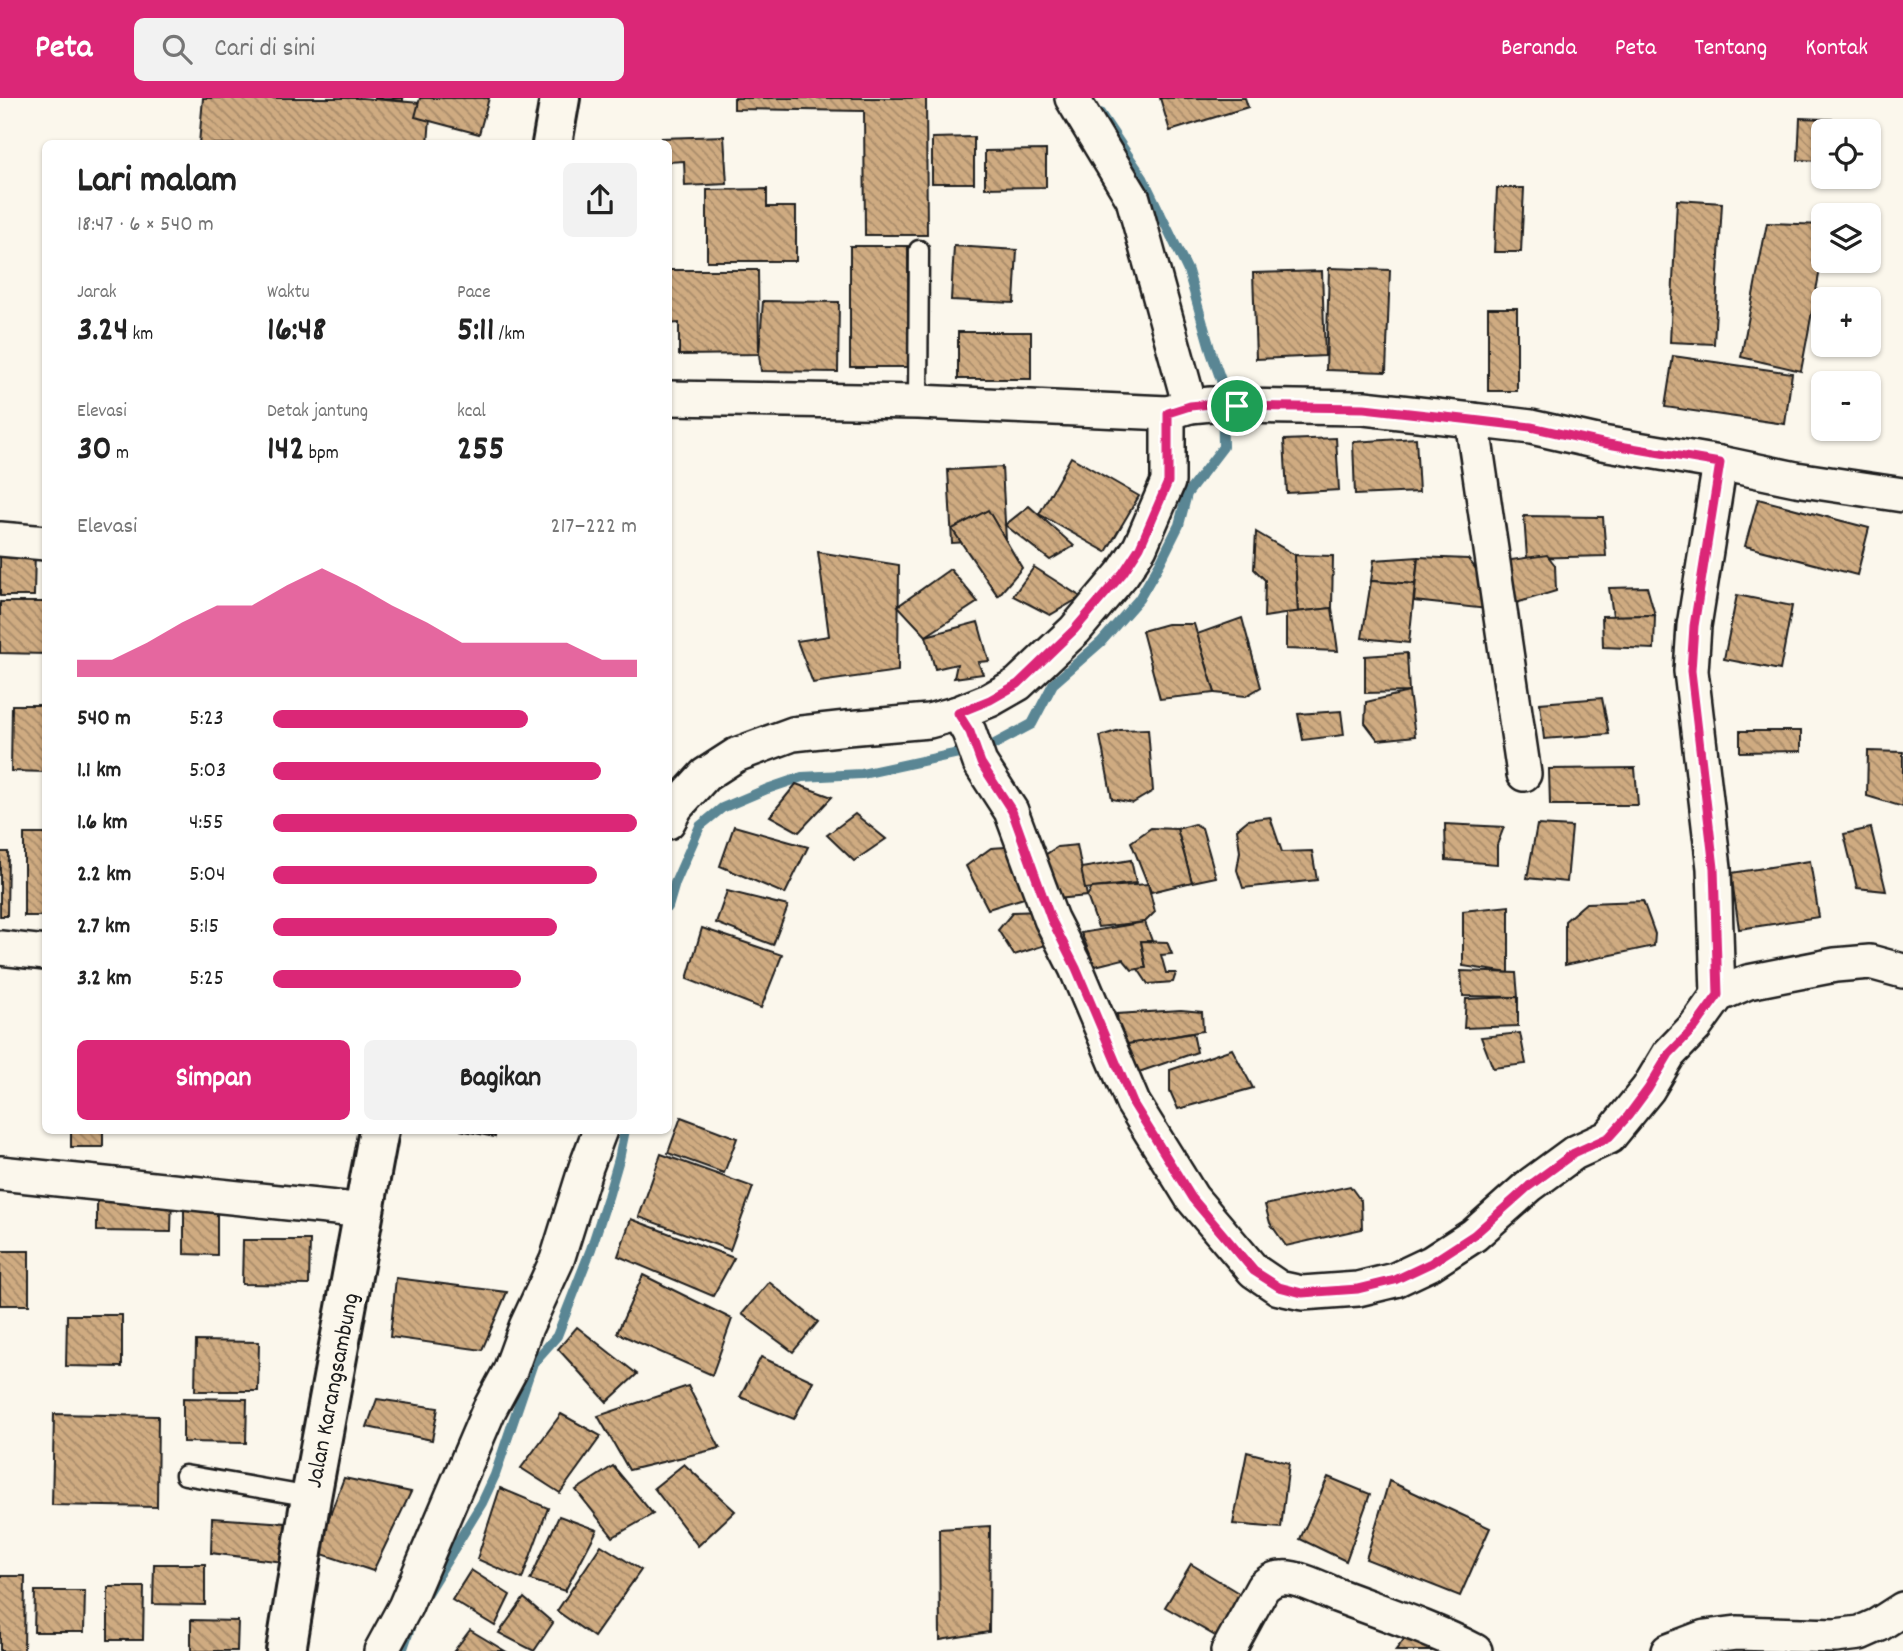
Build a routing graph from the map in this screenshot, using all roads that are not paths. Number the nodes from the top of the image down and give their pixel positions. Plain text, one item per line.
1 (560, 98) edge
2 (1072, 98) edge
3 (553, 140) edge
4 (919, 250) dead end
5 (672, 398) edge
6 (918, 402) junction
7 (1201, 407) junction
8 (1472, 420) junction
9 (1720, 463) junction
10 (1903, 495) edge
11 (0, 538) edge
12 (42, 542) edge
13 (964, 723) junction
14 (1524, 774) dead end
15 (672, 814) edge
16 (0, 948) edge
17 (42, 953) edge
18 (1903, 971) edge
19 (1718, 995) junction
20 (378, 1134) edge
21 (598, 1134) edge
22 (0, 1173) edge
23 (365, 1211) junction
24 (185, 1475) dead end
25 (311, 1497) junction
26 (1903, 1609) edge
27 (286, 1651) edge
28 (381, 1651) edge
29 (1228, 1651) edge
30 (1475, 1651) edge
31 (1668, 1651) edge

1 - 3 main road
2 - 7 street
4 - 6 lane
5 - 6 street
6 - 7 street
7 - 8 street
7 - 13 street
8 - 9 street
8 - 14 street
9 - 10 street
9 - 19 street
11 - 12 street
13 - 15 street
13 - 19 street
16 - 17 street
18 - 19 street
20 - 23 main road, Jalan Karangsambung
21 - 28 street
22 - 23 street
23 - 25 main road, Jalan Karangsambung
24 - 25 lane
25 - 27 main road, Jalan Karangsambung
26 - 31 street
29 - 30 street

